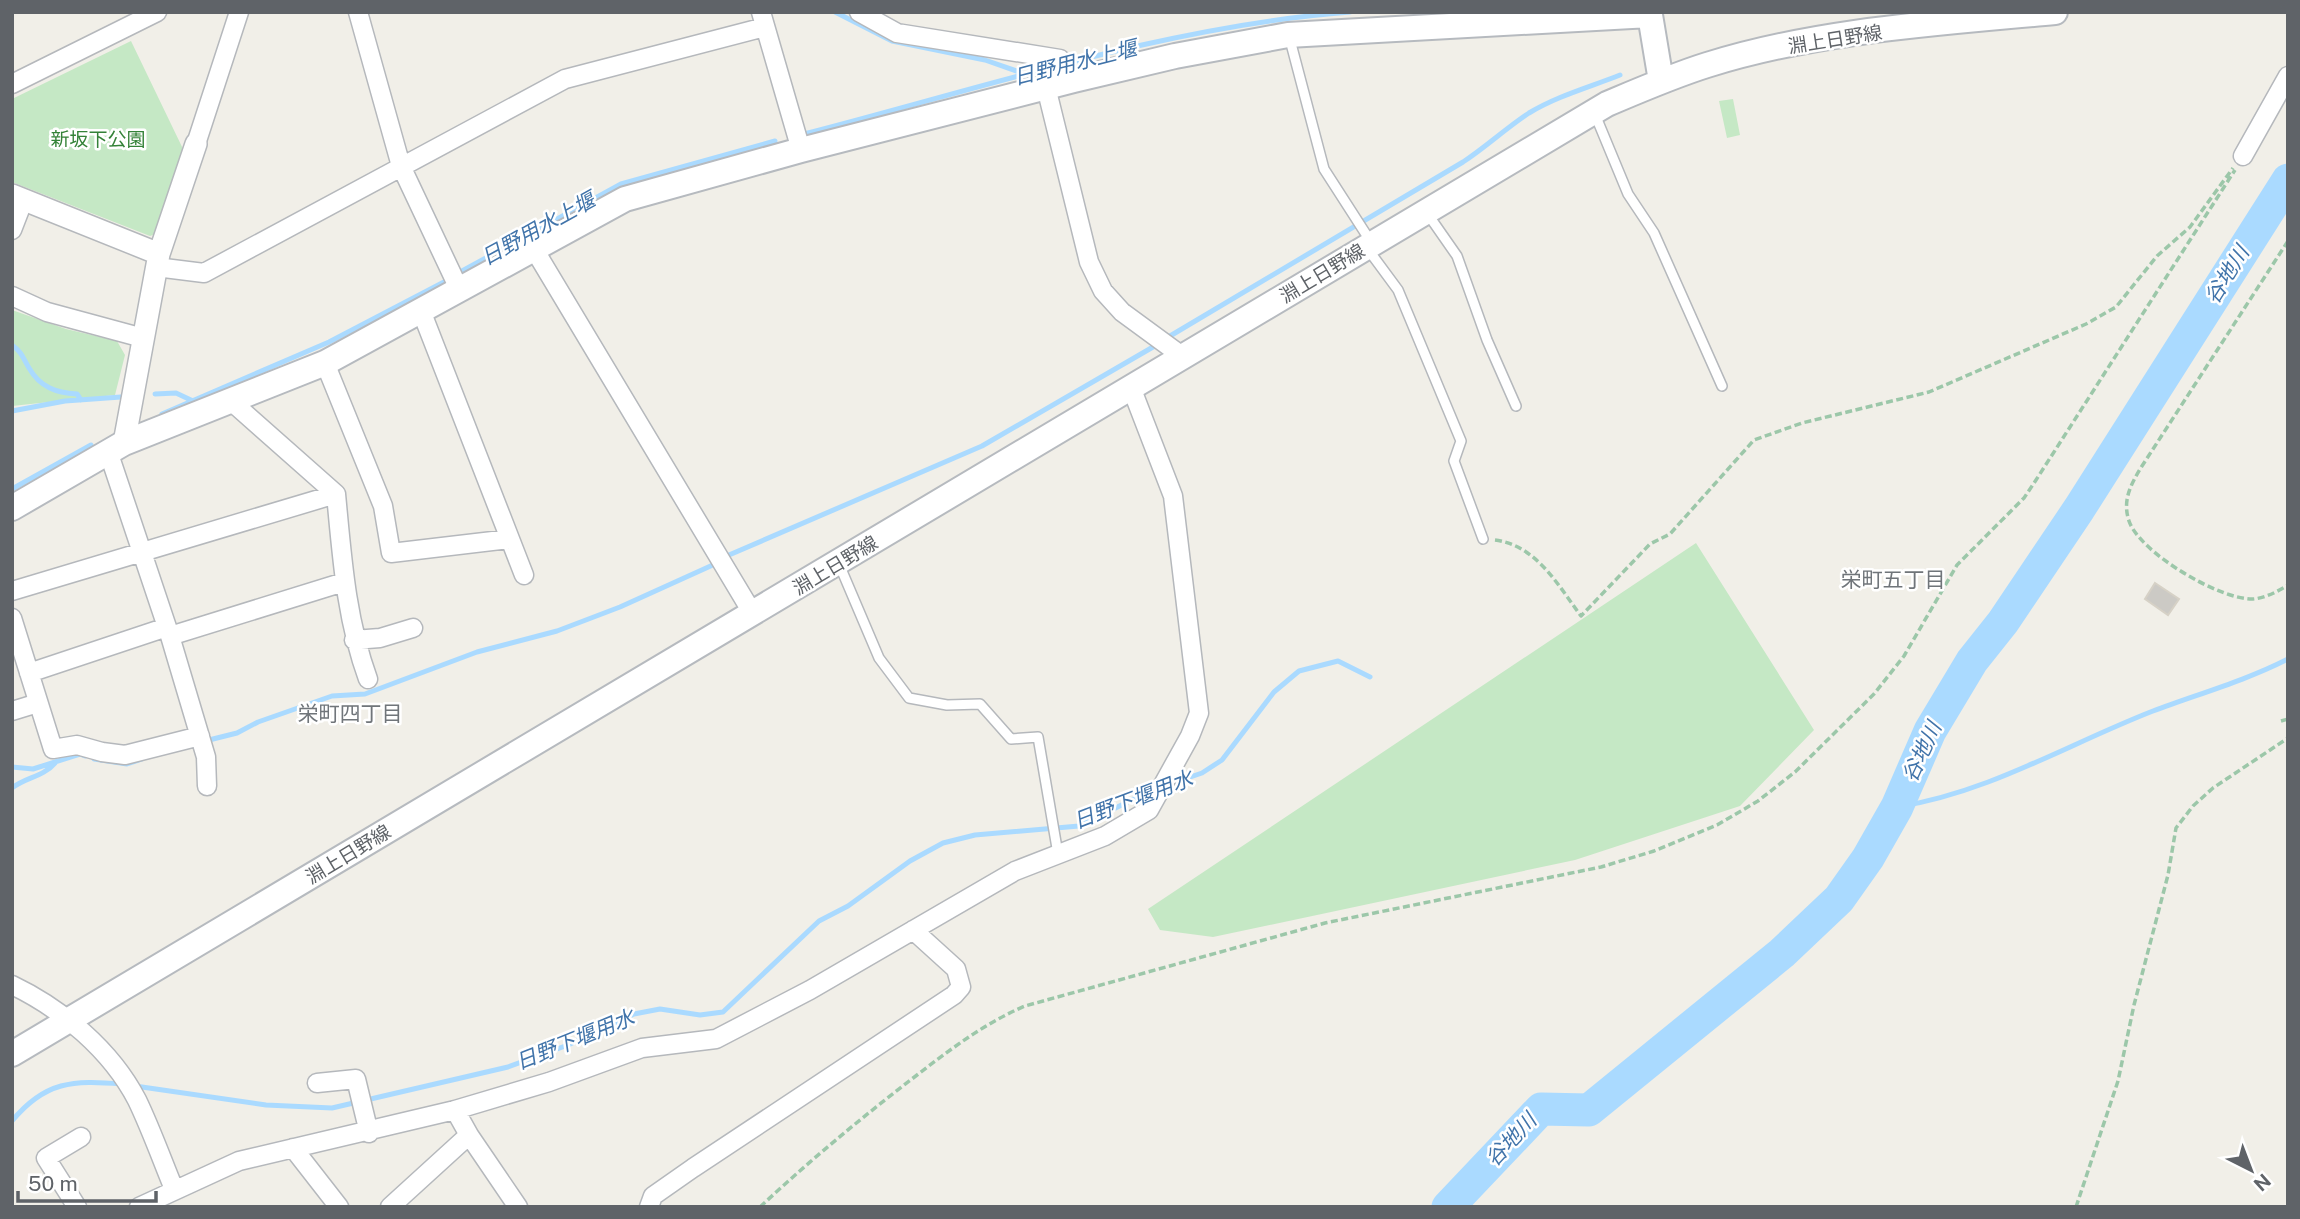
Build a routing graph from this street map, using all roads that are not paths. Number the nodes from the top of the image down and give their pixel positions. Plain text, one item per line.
1 (158, 12) edge
2 (239, 12) edge
3 (358, 12) edge
4 (859, 12) edge
5 (2055, 12) edge
6 (1650, 14) edge
7 (1953, 17) edge
8 (763, 20) edge
9 (1288, 34) junction
10 (2288, 76) edge
11 (1074, 80) junction
12 (1661, 81) junction
13 (12, 84) edge
14 (1046, 87) junction
15 (1594, 112) junction
16 (195, 144) joint
17 (800, 150) junction
18 (2243, 156) road end
19 (401, 166) junction
20 (18, 197) edge
21 (1426, 211) junction
22 (12, 230) edge
23 (1369, 245) junction
24 (534, 249) junction
25 (158, 261) junction
26 (460, 291) junction
27 (12, 296) edge
28 (422, 313) junction
29 (143, 338) junction
30 (1182, 356) junction
31 (325, 363) junction
32 (1722, 386) dead end
33 (1131, 387) junction
34 (232, 402) junction
35 (1516, 406) dead end
36 (116, 447) junction
37 (336, 494) junction
38 (12, 508) edge
39 (510, 539) junction
40 (1483, 539) road end
41 (142, 551) junction
42 (838, 563) junction
43 (524, 575) dead end
44 (344, 582) junction
45 (12, 591) edge
46 (753, 614) junction
47 (12, 618) edge
48 (413, 628) dead end
49 (169, 631) junction
50 (354, 639) junction
51 (29, 673) junction
52 (368, 679) dead end
53 (38, 703) junction
54 (12, 711) edge
55 (200, 736) junction
56 (207, 786) dead end
57 (1056, 846) junction
58 (913, 930) junction
59 (12, 985) edge
60 (69, 1020) junction
61 (12, 1054) edge
62 (317, 1083) dead end
63 (455, 1110) junction
64 (369, 1133) junction
65 (469, 1135) junction
66 (81, 1137) dead end
67 (293, 1148) junction
68 (174, 1189) junction
69 (77, 1207) edge
70 (139, 1207) edge
71 (338, 1207) edge
72 (390, 1207) edge
73 (519, 1207) edge
74 (649, 1207) edge

1 - 13 street
2 - 16 street
3 - 19 street
4 - 11 street
5 - 7 main road, 淵上日野線
6 - 9 main road
6 - 12 main road
7 - 12 main road, 淵上日野線
8 - 17 street
8 - 19 street
9 - 11 main road
9 - 23 lane
10 - 18 street
11 - 14 main road
12 - 15 main road, 淵上日野線
14 - 17 main road
14 - 30 street
15 - 21 main road, 淵上日野線
15 - 32 lane
16 - 25 street
17 - 24 main road
19 - 25 street
19 - 26 street
20 - 22 street
20 - 25 street
21 - 23 main road, 淵上日野線
21 - 35 lane
23 - 30 main road, 淵上日野線
23 - 40 lane
24 - 26 main road
24 - 46 street
25 - 29 street
26 - 28 main road
27 - 29 street
28 - 31 main road
28 - 39 street
29 - 36 street
30 - 33 main road, 淵上日野線
31 - 34 main road
31 - 39 street
33 - 42 main road, 淵上日野線
33 - 57 street
34 - 36 main road
34 - 37 street
36 - 38 main road
36 - 41 street
37 - 41 street
37 - 44 street
39 - 43 street
41 - 45 street
41 - 49 street
42 - 46 main road, 淵上日野線
42 - 57 lane
44 - 49 street
44 - 50 street
46 - 60 main road, 淵上日野線
47 - 51 street
48 - 50 street
49 - 51 street
49 - 55 street
50 - 52 street
51 - 53 street
53 - 54 street
53 - 55 street
55 - 56 street
57 - 58 street
58 - 63 street
58 - 74 street
59 - 60 street
60 - 61 main road, 淵上日野線
60 - 68 street
62 - 64 street
63 - 64 street
63 - 65 street
64 - 67 street
65 - 72 street
65 - 73 street
66 - 69 street
67 - 68 street
67 - 71 street
68 - 70 street

